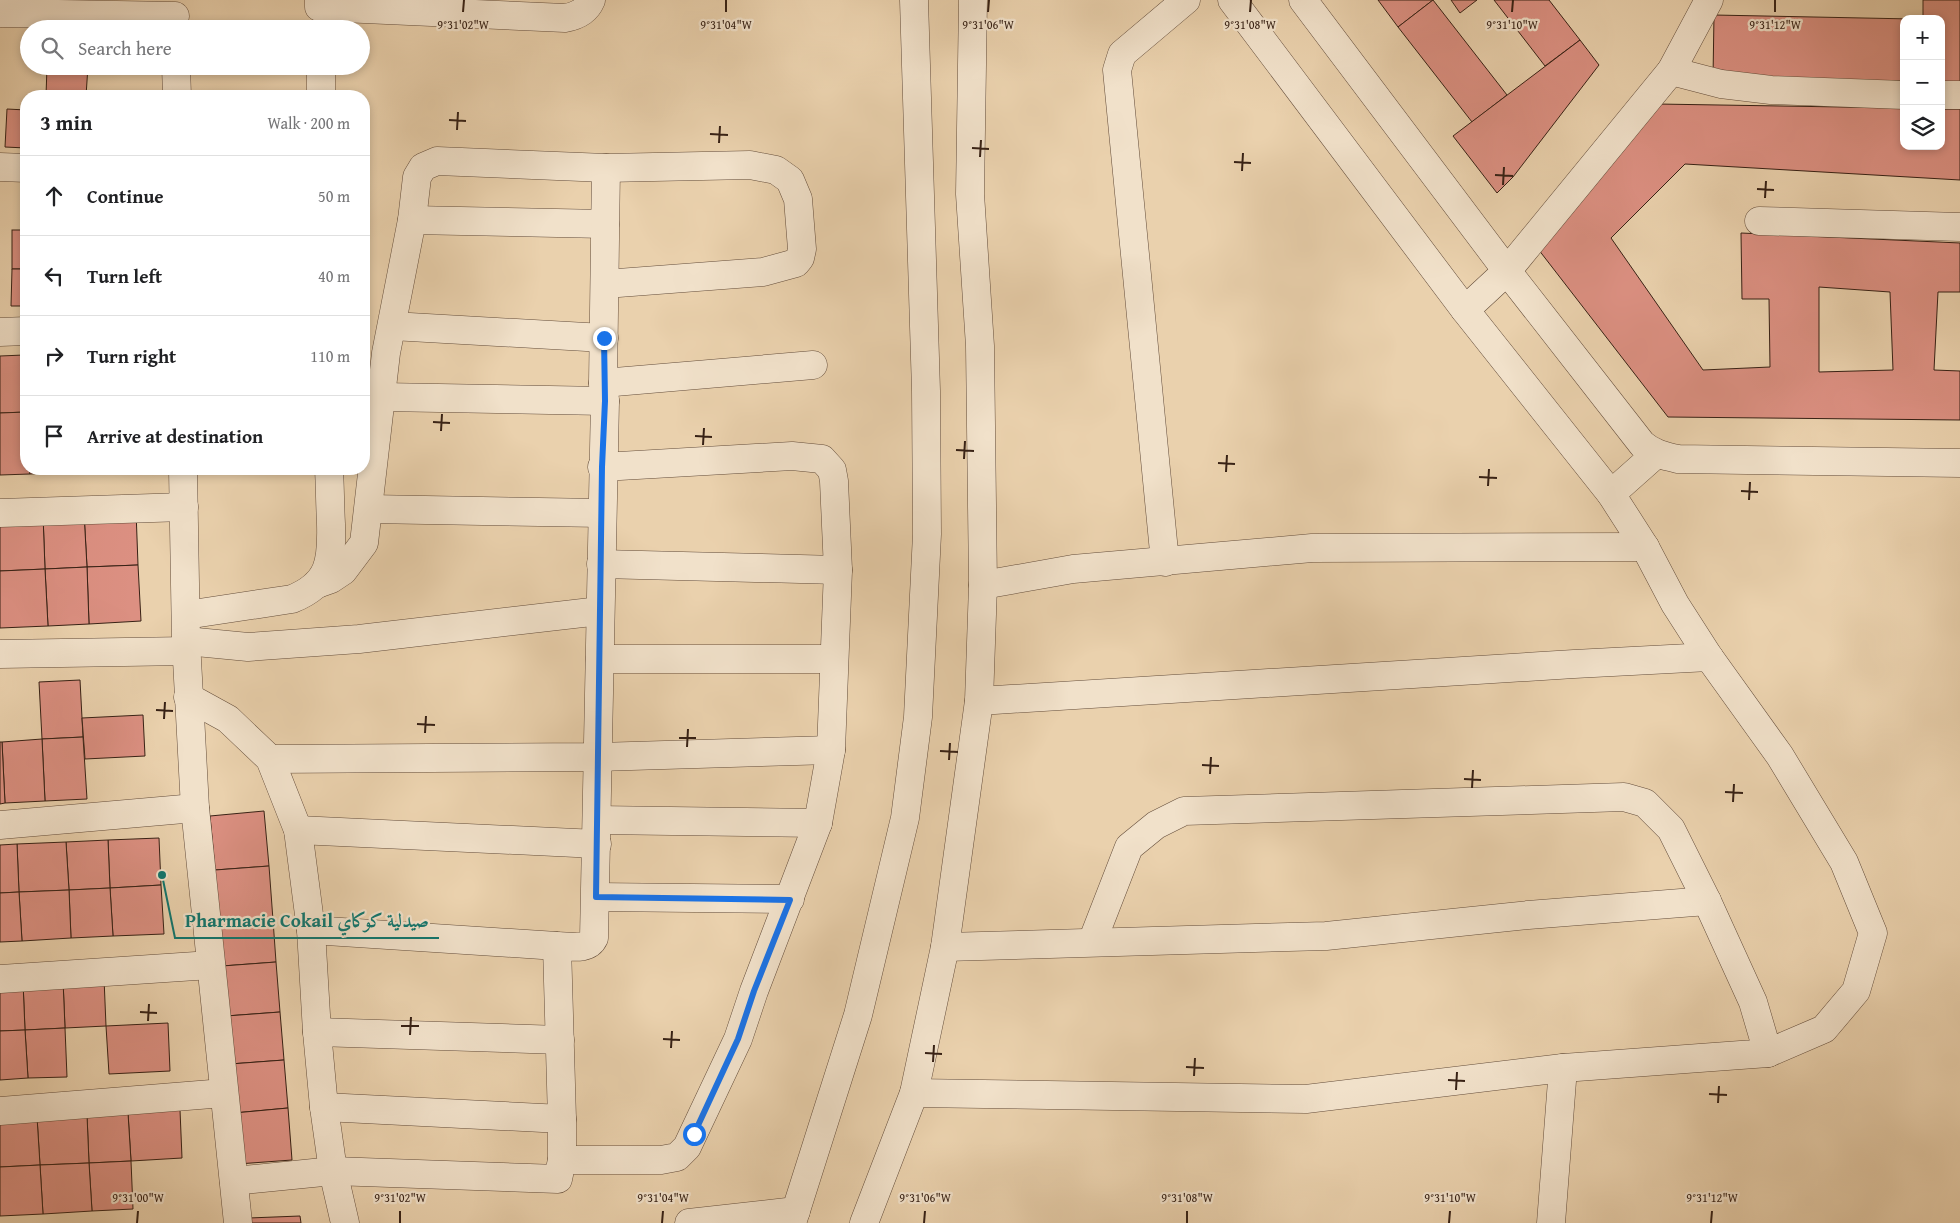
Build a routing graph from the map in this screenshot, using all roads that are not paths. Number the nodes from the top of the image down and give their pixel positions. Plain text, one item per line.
1 (591, 0) edge
2 (914, 0) edge
3 (973, 0) edge
4 (1186, 0) edge
5 (1232, 0) edge
6 (1303, 0) edge
7 (1708, 0) edge
8 (320, 12) edge
9 (0, 13) edge
10 (175, 15) edge
11 (1671, 71) junction
12 (176, 75) edge
13 (321, 75) edge
14 (177, 90) edge
15 (321, 90) edge
16 (1900, 95) edge
17 (1945, 95) edge
18 (1960, 95) edge
19 (0, 167) edge
20 (20, 168) edge
21 (606, 168) junction
22 (412, 220) junction
23 (1759, 221) dead end
24 (606, 224) junction
25 (1960, 227) edge
26 (1507, 270) junction
27 (605, 284) junction
28 (1465, 310) junction
29 (392, 326) junction
30 (20, 331) edge
31 (0, 332) edge
32 (604, 338) junction
33 (813, 365) dead end
34 (604, 392) junction
35 (382, 397) junction
36 (1656, 454) junction
37 (1960, 463) edge
38 (602, 467) junction
39 (183, 475) edge
40 (329, 475) edge
41 (1611, 494) junction
42 (184, 507) junction
43 (369, 509) junction
44 (0, 513) edge
45 (602, 513) junction
46 (1645, 547) junction
47 (1165, 562) junction
48 (601, 564) junction
49 (838, 570) junction
50 (317, 584) junction
51 (983, 585) junction
52 (600, 611) junction
53 (186, 636) junction
54 (0, 654) edge
55 (1709, 657) junction
56 (600, 659) junction
57 (834, 660) junction
58 (188, 698) junction
59 (978, 701) junction
60 (830, 750) junction
61 (598, 757) junction
62 (270, 759) junction
63 (195, 808) junction
64 (818, 823) junction
65 (0, 825) edge
66 (298, 830) junction
67 (597, 832) junction
68 (596, 897) junction
69 (790, 900) junction
70 (1707, 901) junction
71 (311, 930) junction
72 (1092, 942) junction
73 (557, 946) junction
74 (945, 947) junction
75 (211, 966) junction
76 (0, 979) edge
77 (317, 1032) junction
78 (560, 1040) junction
79 (1768, 1052) junction
80 (1563, 1068) junction
81 (224, 1093) junction
82 (914, 1093) junction
83 (324, 1107) junction
84 (0, 1111) edge
85 (562, 1120) junction
86 (562, 1160) junction
87 (332, 1171) junction
88 (234, 1181) junction
89 (794, 1217) edge
90 (238, 1223) edge
91 (345, 1223) edge
92 (689, 1223) edge
93 (864, 1223) edge
94 (1551, 1223) edge

1 - 8 street
2 - 89 street
3 - 51 street
4 - 47 street
5 - 28 street
6 - 26 street
7 - 11 street
9 - 10 street
11 - 16 street
11 - 26 street
12 - 14 street
13 - 15 street
17 - 18 street
19 - 20 street
21 - 22 street
21 - 24 street
21 - 27 street
22 - 24 street
22 - 29 street
23 - 25 street
24 - 27 street
26 - 28 street
26 - 36 street
27 - 32 street
28 - 41 street
29 - 32 street
29 - 35 street
30 - 31 street
32 - 34 street
33 - 34 street
34 - 35 street
34 - 38 street
35 - 43 street
36 - 37 street
36 - 41 street
38 - 45 street
38 - 49 street
39 - 42 street
40 - 50 street
41 - 46 street
42 - 44 street
42 - 53 street
43 - 45 street
43 - 50 street
45 - 48 street
46 - 47 street
46 - 55 street
47 - 51 street
48 - 49 street
48 - 52 street
49 - 57 street
50 - 53 street
51 - 59 street
52 - 53 street
52 - 56 street
53 - 54 street
53 - 58 street
55 - 59 street
55 - 79 street
56 - 57 street
56 - 61 street
57 - 60 street
58 - 62 street
58 - 63 street
59 - 74 street
60 - 61 street
60 - 64 street
61 - 62 street
61 - 67 street
62 - 66 street
63 - 65 street
63 - 75 street
64 - 67 street
64 - 69 street
66 - 67 street
66 - 71 street
67 - 68 street
68 - 69 street
68 - 73 street
69 - 86 street
70 - 72 street
70 - 72 street
70 - 79 street
71 - 73 street
71 - 77 street
72 - 74 street
73 - 78 street
74 - 82 street
75 - 76 street
75 - 81 street
77 - 78 street
77 - 83 street
78 - 85 street
79 - 80 street
80 - 82 street
80 - 94 street
81 - 84 street
81 - 88 street
82 - 93 street
83 - 85 street
83 - 87 street
85 - 86 street
86 - 87 street
87 - 88 street
87 - 91 street
88 - 90 street
89 - 92 street

